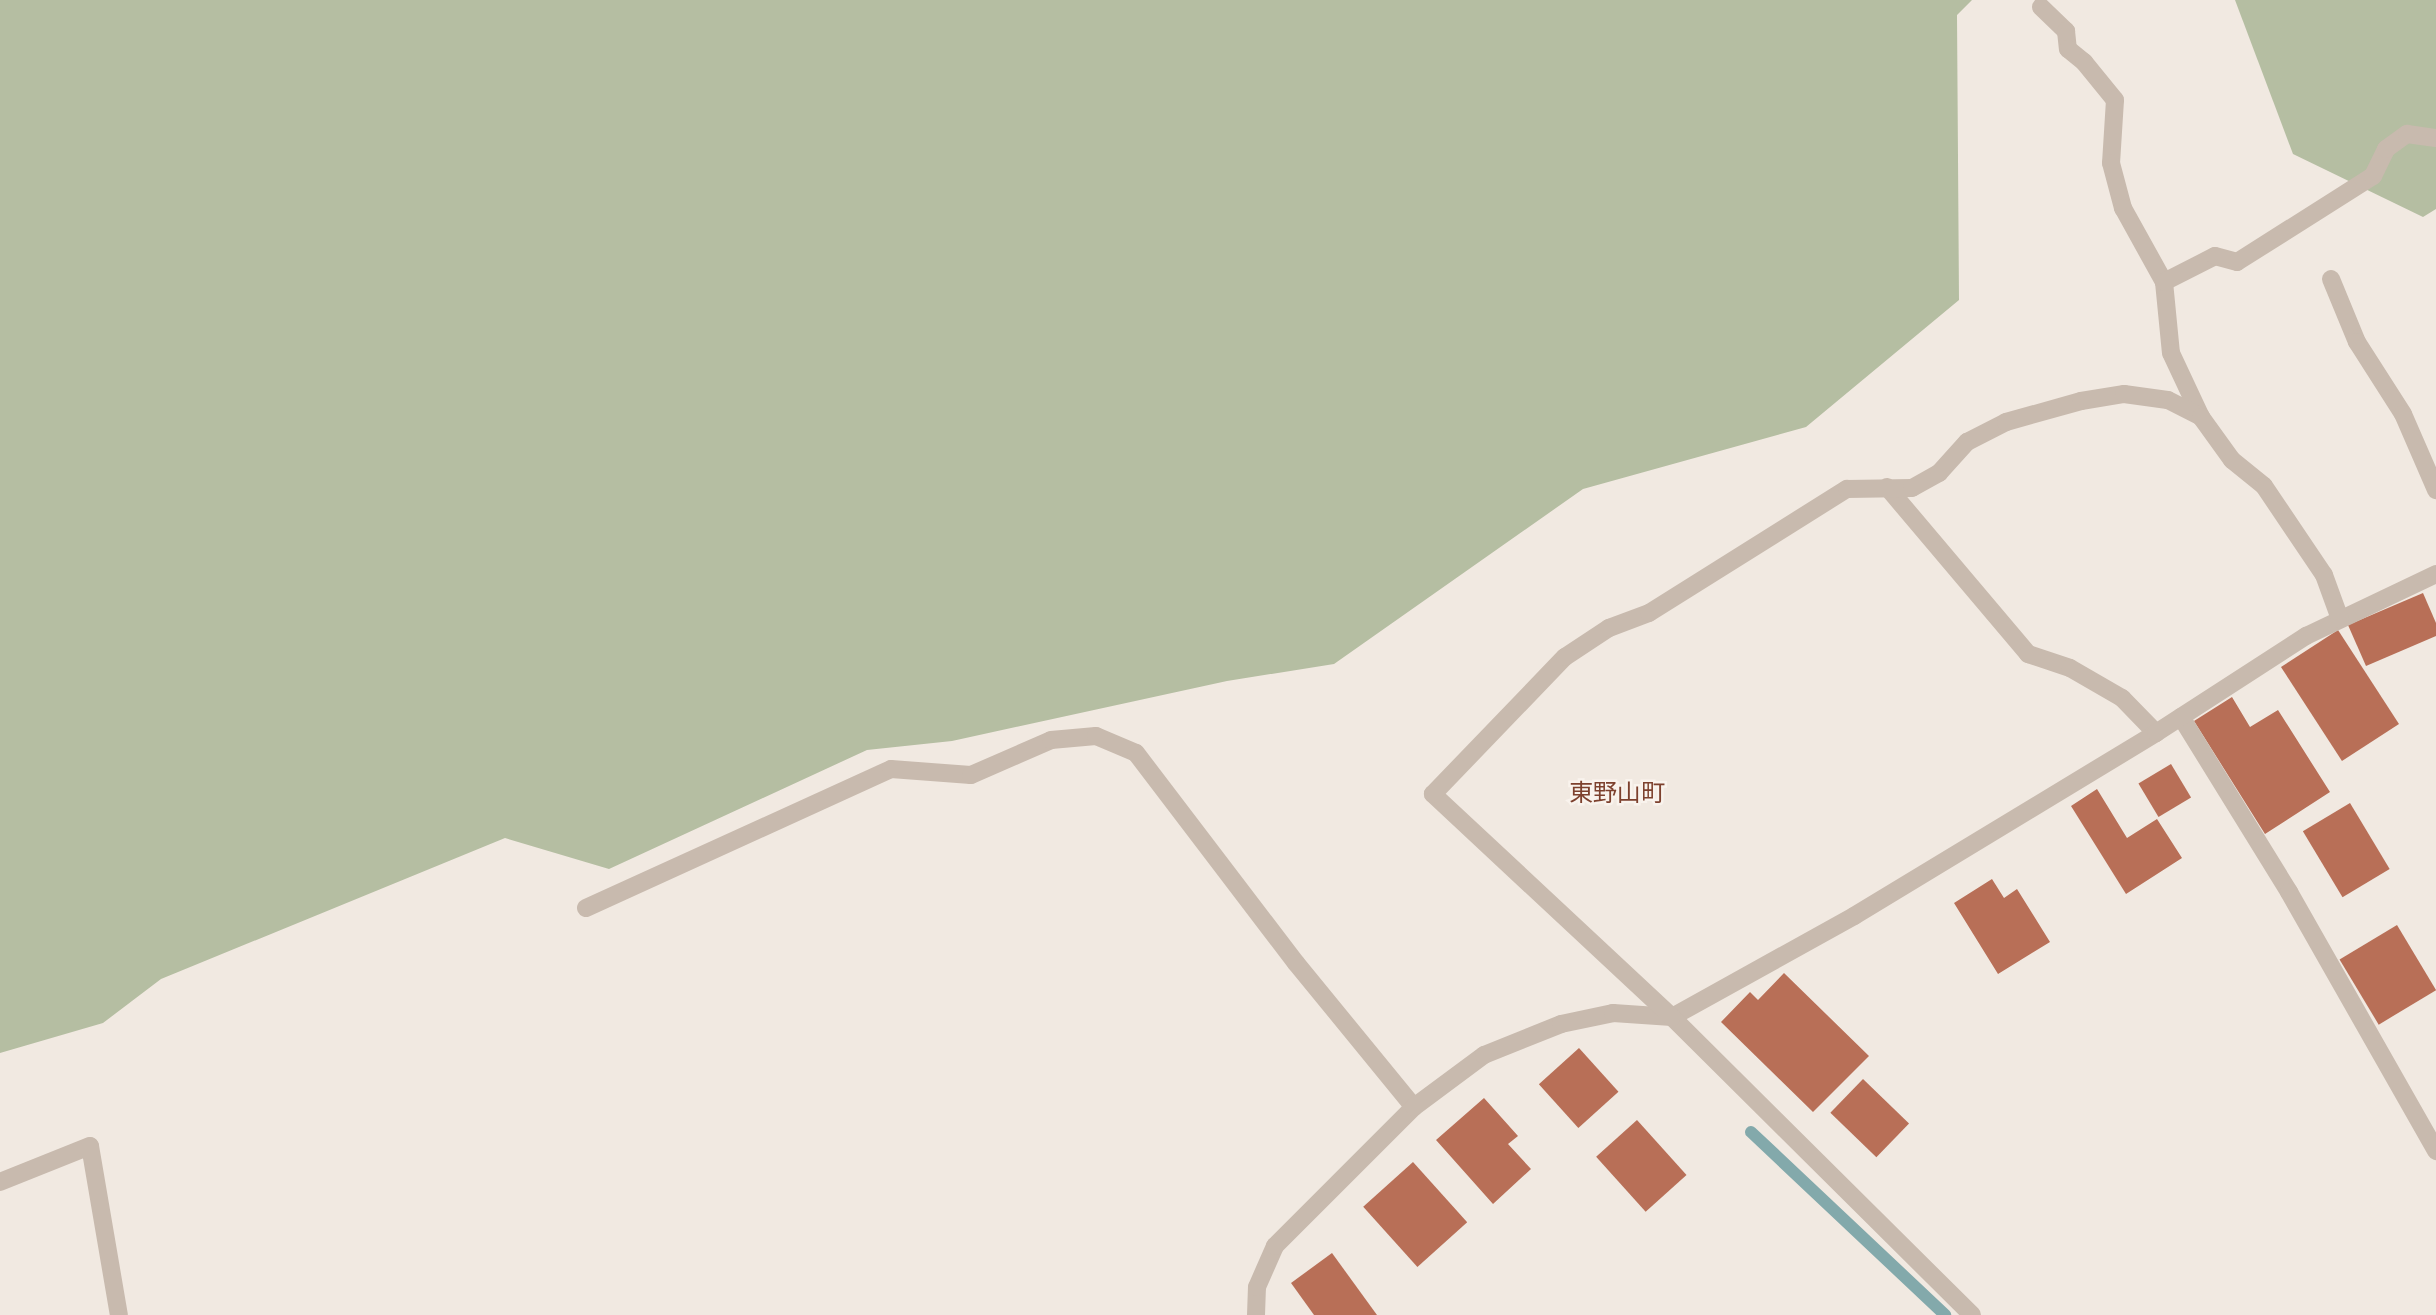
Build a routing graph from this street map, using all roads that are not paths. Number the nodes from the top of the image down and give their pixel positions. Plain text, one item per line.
1 (2041, 7) dead end
2 (2436, 138) edge
3 (2331, 279) dead end
4 (2164, 282) junction
5 (2201, 417) junction
6 (1887, 487) junction
7 (2436, 490) edge
8 (2436, 573) edge
9 (2340, 619) junction
10 (2181, 718) junction
11 (2156, 733) junction
12 (586, 908) dead end
13 (1672, 1017) junction
14 (1414, 1107) junction
15 (2436, 1151) edge
16 (0, 1182) edge
17 (119, 1315) edge
18 (1256, 1315) edge
19 (1972, 1315) edge

1 - 4 street
2 - 4 street
3 - 7 street
4 - 5 street
5 - 6 street
5 - 9 street
6 - 11 street
6 - 13 street
8 - 9 street
9 - 10 street
10 - 11 street
10 - 15 street
11 - 13 street
12 - 14 street
13 - 14 street
13 - 19 street
14 - 18 street
16 - 17 street

